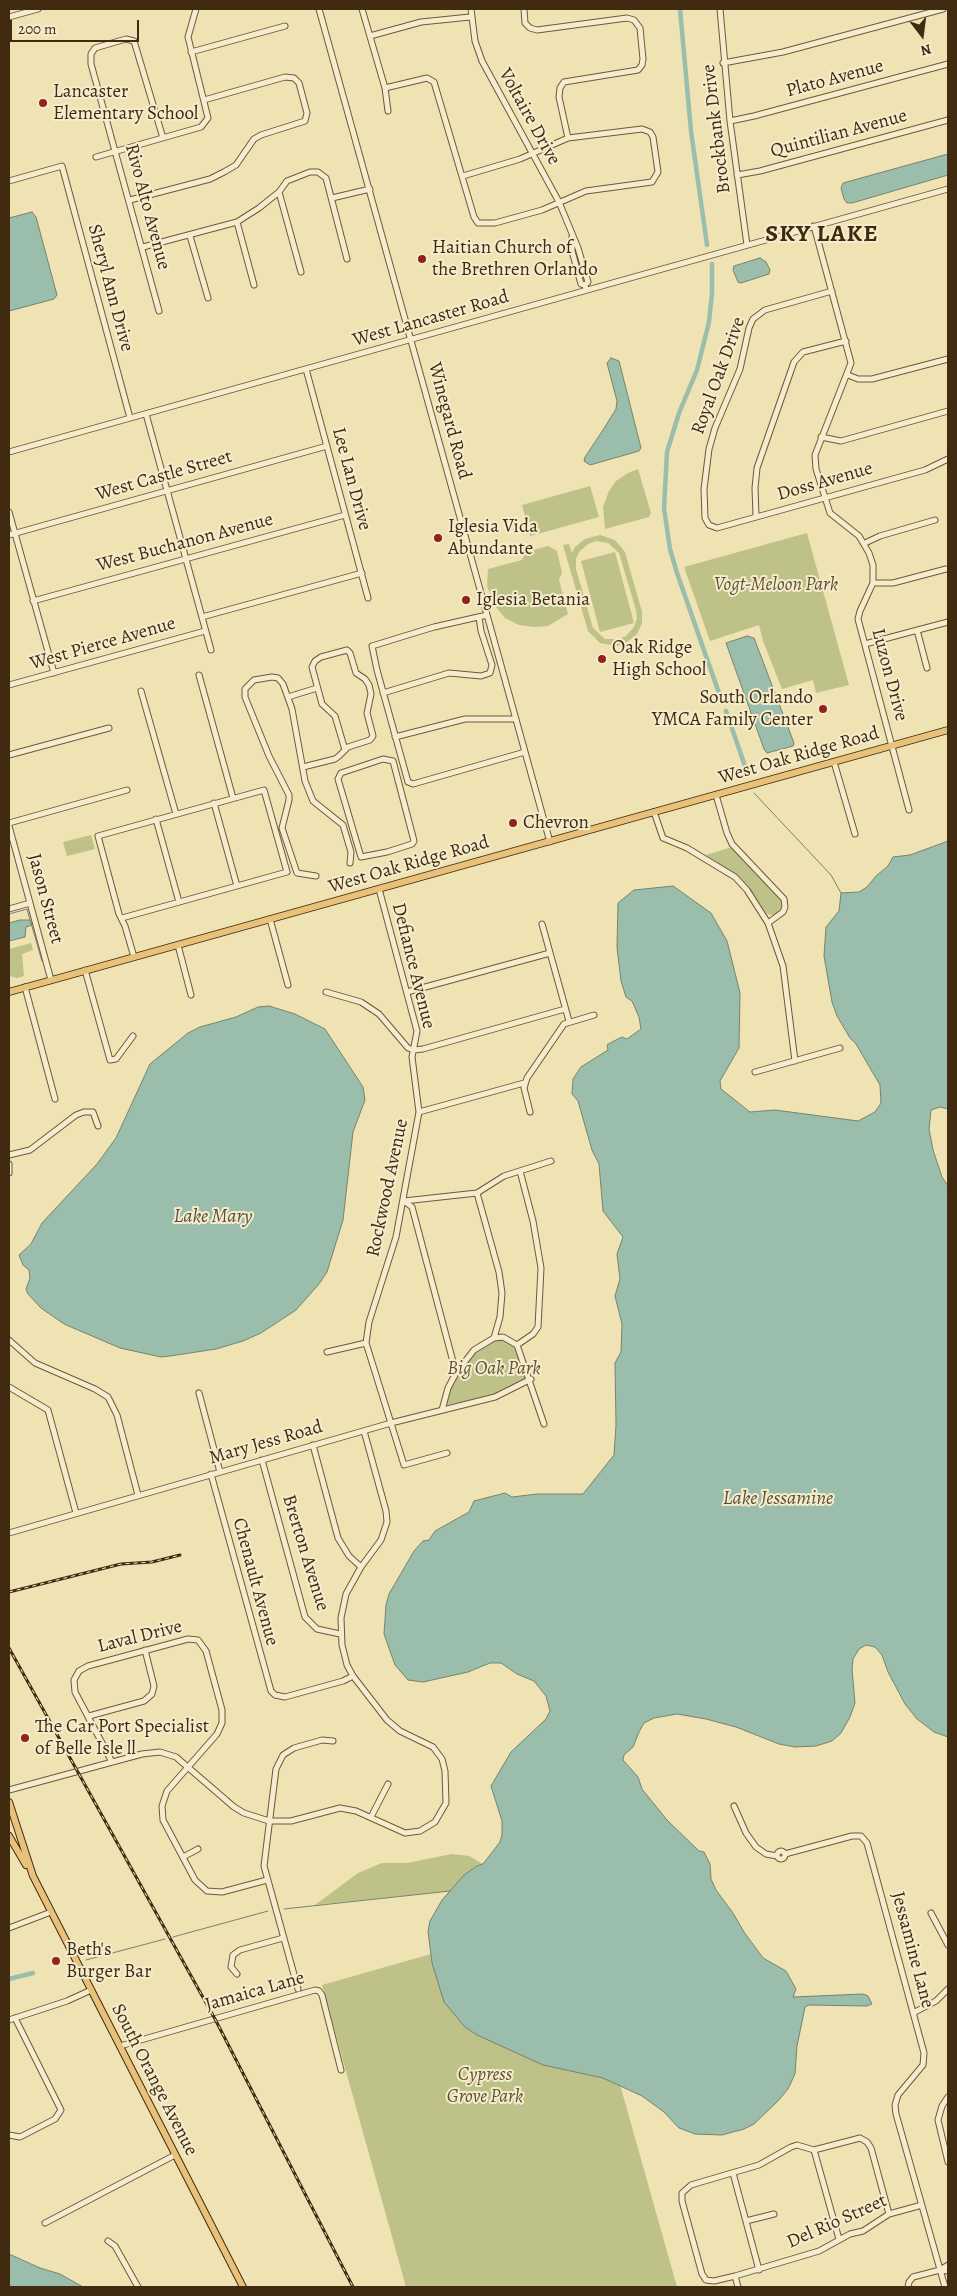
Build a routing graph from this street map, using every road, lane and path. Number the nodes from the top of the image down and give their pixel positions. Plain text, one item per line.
1 (38, 9) edge
2 (196, 9) edge
3 (320, 9) edge
4 (362, 9) edge
5 (470, 9) edge
6 (524, 9) edge
7 (720, 9) edge
8 (943, 9) edge
9 (9, 17) edge
10 (470, 17) junction
11 (284, 26) dead end
12 (370, 36) junction
13 (191, 52) junction
14 (723, 63) junction
15 (948, 64) edge
16 (385, 88) junction
17 (204, 100) junction
18 (388, 111) dead end
19 (948, 120) edge
20 (730, 121) junction
21 (163, 138) junction
22 (568, 138) junction
23 (117, 151) junction
24 (533, 154) junction
25 (96, 157) dead end
26 (736, 175) junction
27 (462, 176) junction
28 (9, 181) edge
29 (370, 189) junction
30 (948, 189) edge
31 (279, 192) junction
32 (332, 198) junction
33 (130, 200) junction
34 (559, 202) junction
35 (237, 222) junction
36 (814, 226) junction
37 (190, 236) junction
38 (747, 245) junction
39 (142, 247) junction
40 (348, 259) dead end
41 (301, 272) dead end
42 (254, 285) dead end
43 (585, 288) junction
44 (832, 291) junction
45 (208, 298) dead end
46 (159, 311) dead end
47 (411, 340) junction
48 (846, 341) junction
49 (948, 359) edge
50 (306, 369) junction
51 (848, 375) junction
52 (948, 411) edge
53 (146, 414) junction
54 (130, 418) junction
55 (822, 437) junction
56 (327, 446) junction
57 (9, 452) edge
58 (948, 459) edge
59 (167, 491) junction
60 (824, 497) junction
61 (9, 512) edge
62 (346, 515) junction
63 (756, 516) junction
64 (935, 520) dead end
65 (709, 525) joint
66 (12, 534) edge
67 (865, 543) junction
68 (186, 559) junction
69 (946, 569) dead end
70 (362, 573) junction
71 (873, 583) junction
72 (368, 598) dead end
73 (34, 601) junction
74 (487, 615) junction
75 (202, 617) junction
76 (479, 617) junction
77 (948, 622) edge
78 (917, 630) junction
79 (205, 631) junction
80 (865, 644) junction
81 (210, 650) dead end
82 (927, 668) dead end
83 (54, 673) junction
84 (199, 675) dead end
85 (9, 685) edge
86 (317, 688) junction
87 (141, 691) dead end
88 (383, 693) junction
89 (288, 697) junction
90 (516, 719) junction
91 (109, 728) dead end
92 (948, 730) edge
93 (396, 737) junction
94 (892, 746) junction
95 (345, 750) junction
96 (525, 752) junction
97 (9, 755) edge
98 (834, 762) junction
99 (365, 764) joint
100 (302, 767) junction
101 (127, 790) dead end
102 (716, 795) junction
103 (233, 798) junction
104 (214, 803) junction
105 (909, 810) dead end
106 (654, 812) junction
107 (176, 814) junction
108 (156, 820) junction
109 (9, 824) edge
110 (855, 834) dead end
111 (550, 842) junction
112 (12, 846) edge
113 (350, 863) dead end
114 (316, 876) dead end
115 (237, 886) junction
116 (379, 889) junction
117 (179, 902) junction
118 (30, 903) junction
119 (9, 909) edge
120 (122, 918) junction
121 (270, 919) junction
122 (768, 923) junction
123 (542, 924) dead end
124 (178, 945) junction
125 (550, 953) junction
126 (134, 957) junction
127 (85, 970) junction
128 (51, 980) junction
129 (288, 986) dead end
130 (25, 987) junction
131 (9, 992) edge
132 (326, 992) dead end
133 (407, 992) junction
134 (191, 995) dead end
135 (565, 1009) junction
136 (594, 1015) dead end
137 (568, 1021) junction
138 (133, 1036) dead end
139 (840, 1048) dead end
140 (414, 1050) junction
141 (795, 1061) junction
142 (755, 1072) dead end
143 (524, 1083) junction
144 (55, 1099) dead end
145 (419, 1112) junction
146 (530, 1112) dead end
147 (98, 1126) dead end
148 (9, 1155) edge
149 (551, 1161) dead end
150 (9, 1164) edge
151 (520, 1171) junction
152 (9, 1173) edge
153 (477, 1193) junction
154 (404, 1201) junction
155 (494, 1338) junction
156 (9, 1340) edge
157 (366, 1343) junction
158 (517, 1345) junction
159 (327, 1352) dead end
160 (456, 1373) junction
161 (531, 1379) junction
162 (9, 1387) edge
163 (199, 1393) dead end
164 (442, 1410) junction
165 (390, 1423) junction
166 (544, 1424) dead end
167 (364, 1431) junction
168 (313, 1445) junction
169 (447, 1453) dead end
170 (262, 1460) junction
171 (220, 1472) junction
172 (211, 1474) junction
173 (138, 1495) junction
174 (76, 1513) junction
175 (9, 1533) edge
176 (361, 1566) junction
177 (340, 1634) junction
178 (145, 1650) junction
179 (353, 1676) junction
180 (88, 1716) junction
181 (333, 1741) dead end
182 (112, 1762) junction
183 (188, 1767) junction
184 (388, 1784) dead end
185 (9, 1790) edge
186 (9, 1802) edge
187 (734, 1806) dead end
188 (371, 1817) junction
189 (269, 1821) junction
190 (19, 1834) junction
191 (9, 1837) edge
192 (198, 1849) dead end
193 (183, 1857) junction
194 (33, 1876) junction
195 (267, 1880) junction
196 (51, 1912) junction
197 (931, 1913) dead end
198 (9, 1928) edge
199 (283, 1938) junction
200 (948, 1945) edge
201 (237, 1974) dead end
202 (948, 1989) edge
203 (91, 1990) junction
204 (298, 1990) dead end
205 (913, 2013) junction
206 (15, 2018) junction
207 (9, 2020) edge
208 (120, 2046) junction
209 (342, 2070) dead end
210 (948, 2097) edge
211 (9, 2135) edge
212 (814, 2150) junction
213 (175, 2154) junction
214 (948, 2162) edge
215 (733, 2173) junction
216 (922, 2205) junction
217 (774, 2214) dead end
218 (889, 2214) junction
219 (746, 2221) junction
220 (45, 2223) dead end
221 (839, 2239) junction
222 (108, 2241) dead end
223 (948, 2265) edge
224 (759, 2270) junction
225 (940, 2270) junction
226 (948, 2271) edge
227 (735, 2276) junction
228 (138, 2287) edge
229 (243, 2287) edge
230 (738, 2287) edge
231 (908, 2287) edge
232 (945, 2287) edge

1 - 9 street
2 - 13 street
3 - 29 street, Winegard Road
4 - 12 street
5 - 10 street, Voltaire Drive
6 - 22 street
7 - 14 street, Brockbank Drive
8 - 14 street
10 - 12 street
10 - 24 street, Voltaire Drive
11 - 13 street
12 - 16 street
13 - 17 street
14 - 20 street, Brockbank Drive
15 - 20 street, Plato Avenue
16 - 18 street
16 - 27 street
17 - 21 street
17 - 33 street
19 - 26 street, Quintilian Avenue
20 - 26 street, Brockbank Drive
21 - 23 street
21 - 23 street, Rivo Alto Avenue
22 - 24 street
22 - 34 street
23 - 25 street
23 - 33 street, Rivo Alto Avenue
24 - 27 street
24 - 34 street, Voltaire Drive
26 - 38 street, Brockbank Drive
27 - 34 street
28 - 54 street, Sheryl Ann Drive
29 - 32 street
29 - 47 street, Winegard Road
30 - 36 street, West Lancaster Road
31 - 32 street
31 - 35 street
31 - 41 street
32 - 40 street
33 - 39 street, Rivo Alto Avenue
34 - 43 street, Voltaire Drive
35 - 37 street
35 - 42 street
36 - 38 street, West Lancaster Road
36 - 44 street
37 - 39 street
37 - 45 street
38 - 43 street, West Lancaster Road
39 - 46 street, Rivo Alto Avenue
43 - 47 street, West Lancaster Road
44 - 48 street
44 - 65 street, Royal Oak Drive
47 - 50 street, West Lancaster Road
47 - 74 street, Winegard Road
48 - 51 street
48 - 63 street
49 - 51 street
50 - 53 street, West Lancaster Road
50 - 56 street, Lee Lan Drive
51 - 55 street
52 - 55 street
53 - 54 street, West Lancaster Road
53 - 59 street
54 - 57 street, West Lancaster Road
55 - 60 street
56 - 59 street, West Castle Street
56 - 62 street, Lee Lan Drive
58 - 60 street, Doss Avenue
59 - 66 street, West Castle Street
59 - 68 street
60 - 63 street, Doss Avenue
60 - 67 street
61 - 66 street
62 - 68 street, West Buchanon Avenue
62 - 70 street, Lee Lan Drive
63 - 65 street, Doss Avenue
64 - 67 street
66 - 73 street
67 - 71 street, Luzon Drive
68 - 73 street, West Buchanon Avenue
68 - 75 street
69 - 71 street
70 - 72 street, Lee Lan Drive
70 - 75 street, West Pierce Avenue
71 - 80 street, Luzon Drive
73 - 83 street
74 - 76 street
74 - 90 street, Winegard Road
75 - 79 street
76 - 88 street
76 - 88 street
77 - 78 street
78 - 80 street
78 - 82 street
79 - 81 street
79 - 83 street, West Pierce Avenue
80 - 94 street, Luzon Drive
83 - 85 street, West Pierce Avenue
84 - 103 street
86 - 89 street
86 - 95 street
86 - 95 street
87 - 107 street
88 - 93 street
89 - 100 street
89 - 114 street
90 - 93 street
90 - 96 street, Winegard Road
91 - 97 street
92 - 94 main road, West Oak Ridge Road
93 - 96 street
94 - 98 main road, West Oak Ridge Road
94 - 105 street, Luzon Drive
95 - 100 street
96 - 111 street, Winegard Road
98 - 102 main road, West Oak Ridge Road
98 - 110 street
99 - 99 street
100 - 113 street
101 - 109 street
102 - 106 main road, West Oak Ridge Road
102 - 122 street
103 - 104 street
103 - 115 street
104 - 107 street
104 - 115 street
106 - 111 main road, West Oak Ridge Road
106 - 122 street
107 - 108 street
108 - 117 street
108 - 120 street
109 - 112 street, Jason Street
111 - 116 main road, West Oak Ridge Road
112 - 118 street, Jason Street
115 - 117 street
116 - 121 main road, West Oak Ridge Road
116 - 133 street, Defiance Avenue
117 - 120 street
118 - 119 street
118 - 128 street, Jason Street
120 - 126 street
121 - 124 main road, West Oak Ridge Road
121 - 129 street
122 - 141 street
123 - 125 street
124 - 126 main road, West Oak Ridge Road
124 - 134 street
125 - 133 street
125 - 135 street
126 - 127 main road, West Oak Ridge Road
127 - 128 main road, West Oak Ridge Road
127 - 138 street
128 - 130 main road, West Oak Ridge Road
130 - 131 main road, West Oak Ridge Road
130 - 144 street
132 - 140 street
133 - 140 street, Defiance Avenue
135 - 137 street
135 - 140 street
136 - 137 street
137 - 143 street
139 - 141 street
140 - 145 street, Rockwood Avenue
141 - 142 street
143 - 145 street
143 - 146 street
145 - 154 street, Rockwood Avenue
147 - 148 street
149 - 151 street
150 - 152 street
151 - 153 street
151 - 158 street
153 - 154 street
153 - 155 street
154 - 157 street, Rockwood Avenue
154 - 160 street
155 - 158 street
155 - 160 street
156 - 173 street
157 - 159 street
157 - 165 street, Rockwood Avenue
158 - 161 street
160 - 164 street
161 - 164 street, Mary Jess Road
161 - 166 street
162 - 174 street
163 - 171 street
164 - 165 street, Mary Jess Road
165 - 167 street, Mary Jess Road
165 - 169 street, Rockwood Avenue
167 - 168 street, Mary Jess Road
167 - 176 street
168 - 170 street, Mary Jess Road
168 - 176 street
170 - 171 street, Mary Jess Road
170 - 177 street, Brerton Avenue
171 - 172 street, Mary Jess Road
172 - 173 street, Mary Jess Road
172 - 179 street, Chenault Avenue
173 - 174 street, Mary Jess Road
174 - 175 street, Mary Jess Road
176 - 177 street
177 - 179 street
178 - 180 street
178 - 180 street, Laval Drive
178 - 183 street, Laval Drive
179 - 188 street
180 - 182 street, Laval Drive
181 - 189 street
182 - 183 street
182 - 185 street
183 - 189 street
183 - 193 street
184 - 188 street
186 - 190 main road, South Orange Avenue
187 - 205 street, Jessamine Lane
188 - 189 street
189 - 195 street
190 - 191 street
190 - 194 main road, South Orange Avenue
191 - 194 main road
192 - 193 street
193 - 195 street
194 - 196 main road, South Orange Avenue
195 - 199 street
196 - 198 street
196 - 203 main road, South Orange Avenue
197 - 200 street
199 - 201 street
199 - 204 street
202 - 205 street
203 - 206 street
203 - 208 main road, South Orange Avenue
205 - 216 street, Jessamine Lane
206 - 207 street
206 - 211 street
208 - 209 street, Jamaica Lane
208 - 213 main road, South Orange Avenue
210 - 214 street
212 - 215 street
212 - 218 street
212 - 221 street
213 - 220 street
213 - 229 main road, South Orange Avenue
215 - 219 street
215 - 227 street, Del Rio Street
216 - 218 street, Del Rio Street
216 - 225 street, Jessamine Lane
217 - 219 street
218 - 221 street, Del Rio Street
219 - 224 street
221 - 224 street, Del Rio Street
222 - 228 street
223 - 225 street
224 - 227 street, Del Rio Street
225 - 226 street
225 - 231 street
225 - 232 street, Jessamine Lane
227 - 230 street

